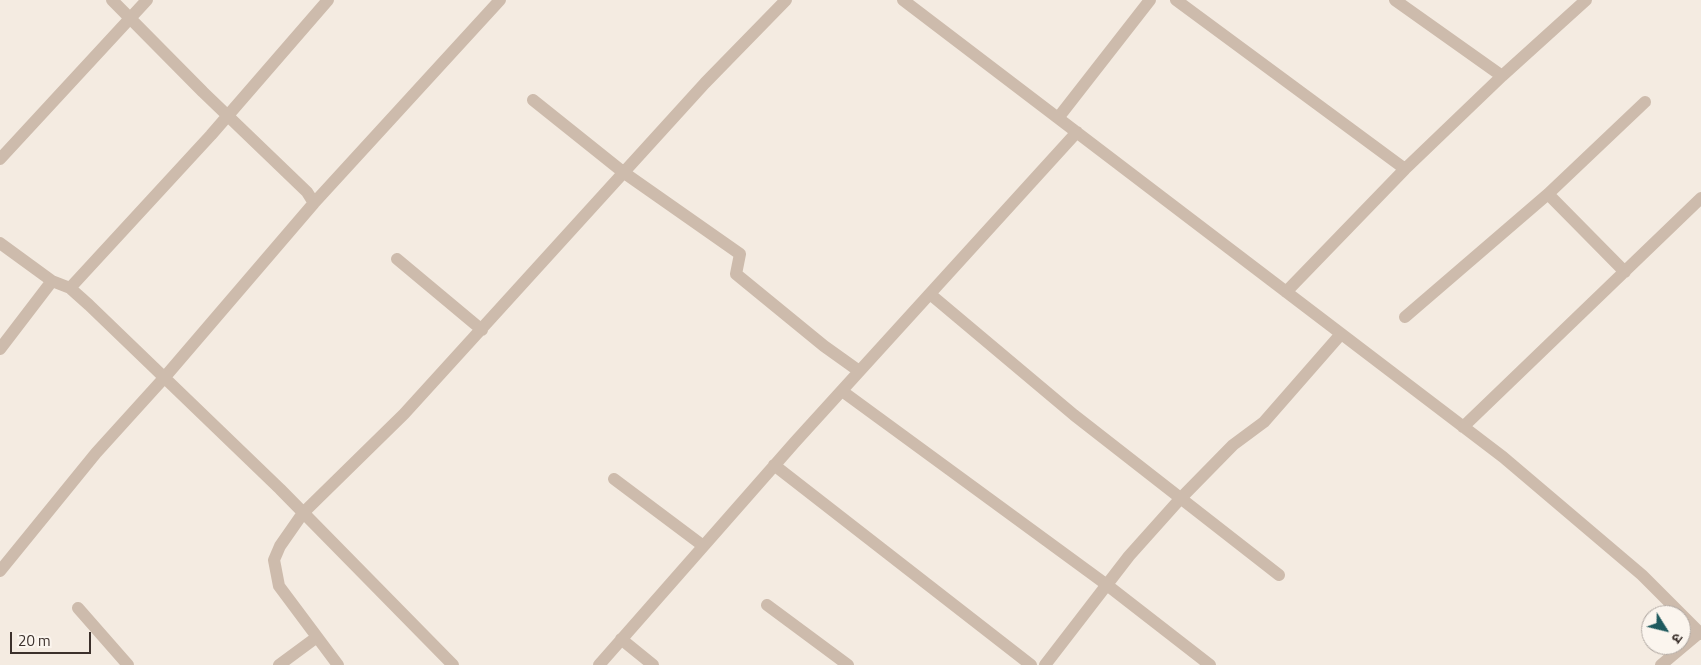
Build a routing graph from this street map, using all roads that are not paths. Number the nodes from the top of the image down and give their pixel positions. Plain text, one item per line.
1 (112, 0) edge
2 (147, 0) edge
3 (328, 0) edge
4 (500, 0) edge
5 (786, 0) edge
6 (903, 0) edge
7 (1150, 0) edge
8 (1176, 0) edge
9 (1586, 0) edge
10 (1400, 2) edge
11 (131, 19) junction
12 (1502, 76) junction
13 (533, 100) dead end
14 (1645, 102) dead end
15 (228, 116) junction
16 (1058, 118) junction
17 (1077, 132) junction
18 (0, 159) edge
19 (1405, 169) junction
20 (623, 172) junction
21 (1548, 194) junction
22 (1701, 198) edge
23 (314, 203) junction
24 (0, 243) edge
25 (397, 258) dead end
26 (1624, 272) junction
27 (52, 281) junction
28 (70, 288) junction
29 (1286, 292) junction
30 (930, 294) junction
31 (1405, 317) dead end
32 (482, 330) junction
33 (1341, 334) junction
34 (0, 349) edge
35 (859, 371) junction
36 (164, 378) junction
37 (842, 391) junction
38 (1463, 427) junction
39 (774, 465) junction
40 (614, 480) dead end
41 (1180, 499) junction
42 (303, 514) junction
43 (702, 545) junction
44 (0, 571) edge
45 (1279, 575) dead end
46 (1107, 585) junction
47 (768, 605) dead end
48 (78, 608) dead end
49 (1700, 633) edge
50 (317, 637) junction
51 (621, 639) junction
52 (128, 665) edge
53 (279, 665) edge
54 (338, 665) edge
55 (453, 665) edge
56 (599, 665) edge
57 (653, 665) edge
58 (848, 665) edge
59 (1031, 665) edge
60 (1045, 665) edge
61 (1210, 665) edge
62 (1662, 665) edge

1 - 11 street
2 - 11 street
3 - 15 street
4 - 23 street
5 - 20 street
6 - 16 street
7 - 16 street
8 - 19 street
9 - 12 street
10 - 12 street
11 - 15 street
11 - 18 street
12 - 19 street
13 - 20 street
14 - 21 street
15 - 23 street
15 - 28 street
16 - 17 street
17 - 29 street
17 - 30 street
19 - 29 street
20 - 32 street
20 - 35 street
21 - 26 street
21 - 31 street
22 - 26 street
23 - 36 street
24 - 27 street
25 - 32 street
26 - 38 street
27 - 28 street
27 - 34 street
28 - 36 street
29 - 33 street
30 - 35 street
30 - 41 street
32 - 42 street
33 - 38 street
33 - 41 street
35 - 37 street
36 - 42 street
36 - 44 street
37 - 39 street
37 - 46 street
38 - 49 street
39 - 43 street
39 - 59 street
40 - 43 street
41 - 45 street
41 - 46 street
42 - 50 street
42 - 55 street
43 - 51 street
46 - 60 street
46 - 61 street
47 - 58 street
48 - 52 street
49 - 62 street
50 - 53 street
50 - 54 street
51 - 56 street
51 - 57 street

